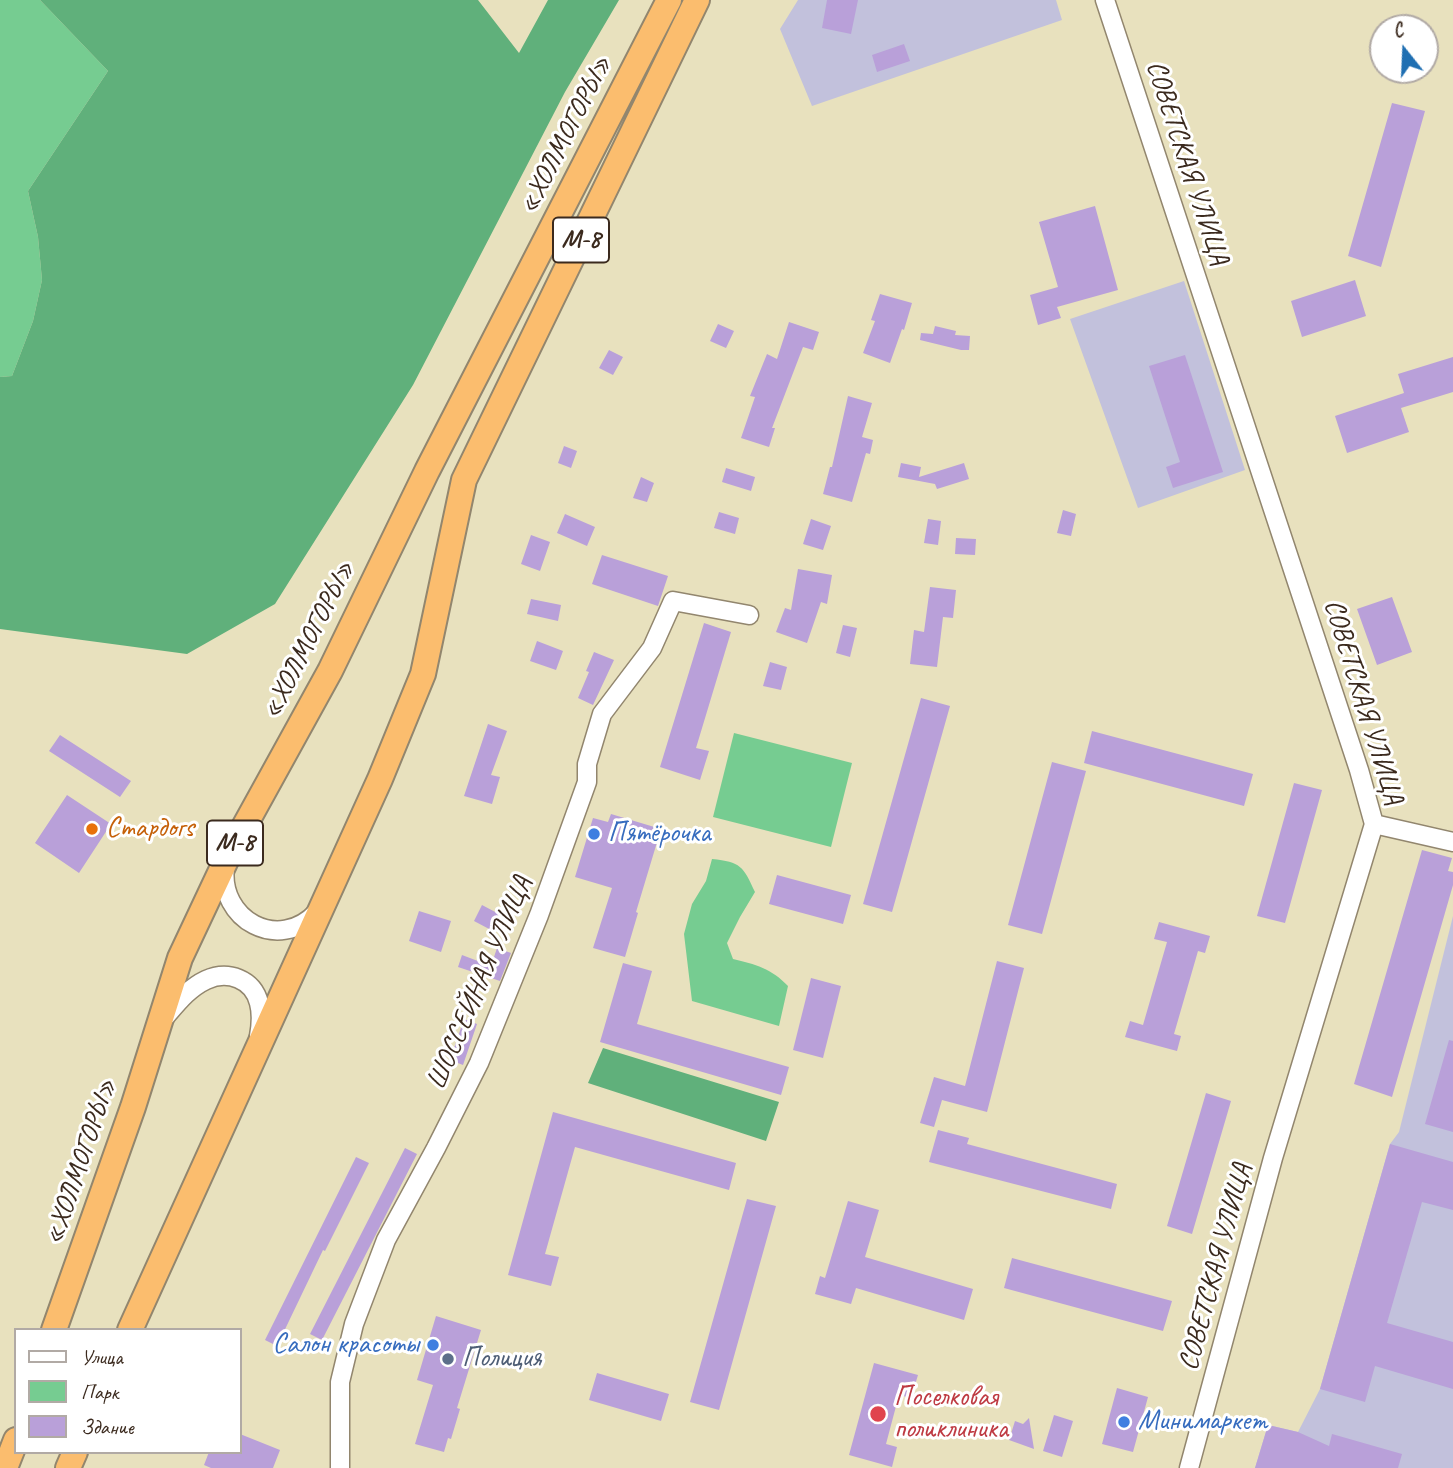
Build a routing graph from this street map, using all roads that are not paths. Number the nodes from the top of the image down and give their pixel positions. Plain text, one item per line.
1 (669, 0) edge
2 (697, 0) edge
3 (1105, 0) edge
4 (749, 615) dead end
5 (1374, 824) junction
6 (1453, 842) edge
7 (228, 856) junction
8 (326, 898) junction
9 (160, 1024) junction
10 (255, 1056) junction
11 (55, 1328) edge
12 (131, 1328) edge
13 (14, 1445) edge
14 (5, 1468) edge
15 (340, 1468) edge
16 (1189, 1468) edge

1 - 7 highway, «ХОЛМОГОРЫ» / М-8
2 - 8 highway, «ХОЛМОГОРЫ» / М-8
3 - 5 street, СОВЕТСКАЯ УЛИЦА
4 - 15 street, ШОССЕЙНАЯ УЛИЦА
5 - 6 street
5 - 16 street, СОВЕТСКАЯ УЛИЦА
7 - 8 street
7 - 9 highway, «ХОЛМОГОРЫ» / М-8
8 - 10 highway, «ХОЛМОГОРЫ» / М-8
9 - 10 street
9 - 11 highway, «ХОЛМОГОРЫ» / М-8
10 - 12 highway, «ХОЛМОГОРЫ» / М-8
13 - 14 highway

